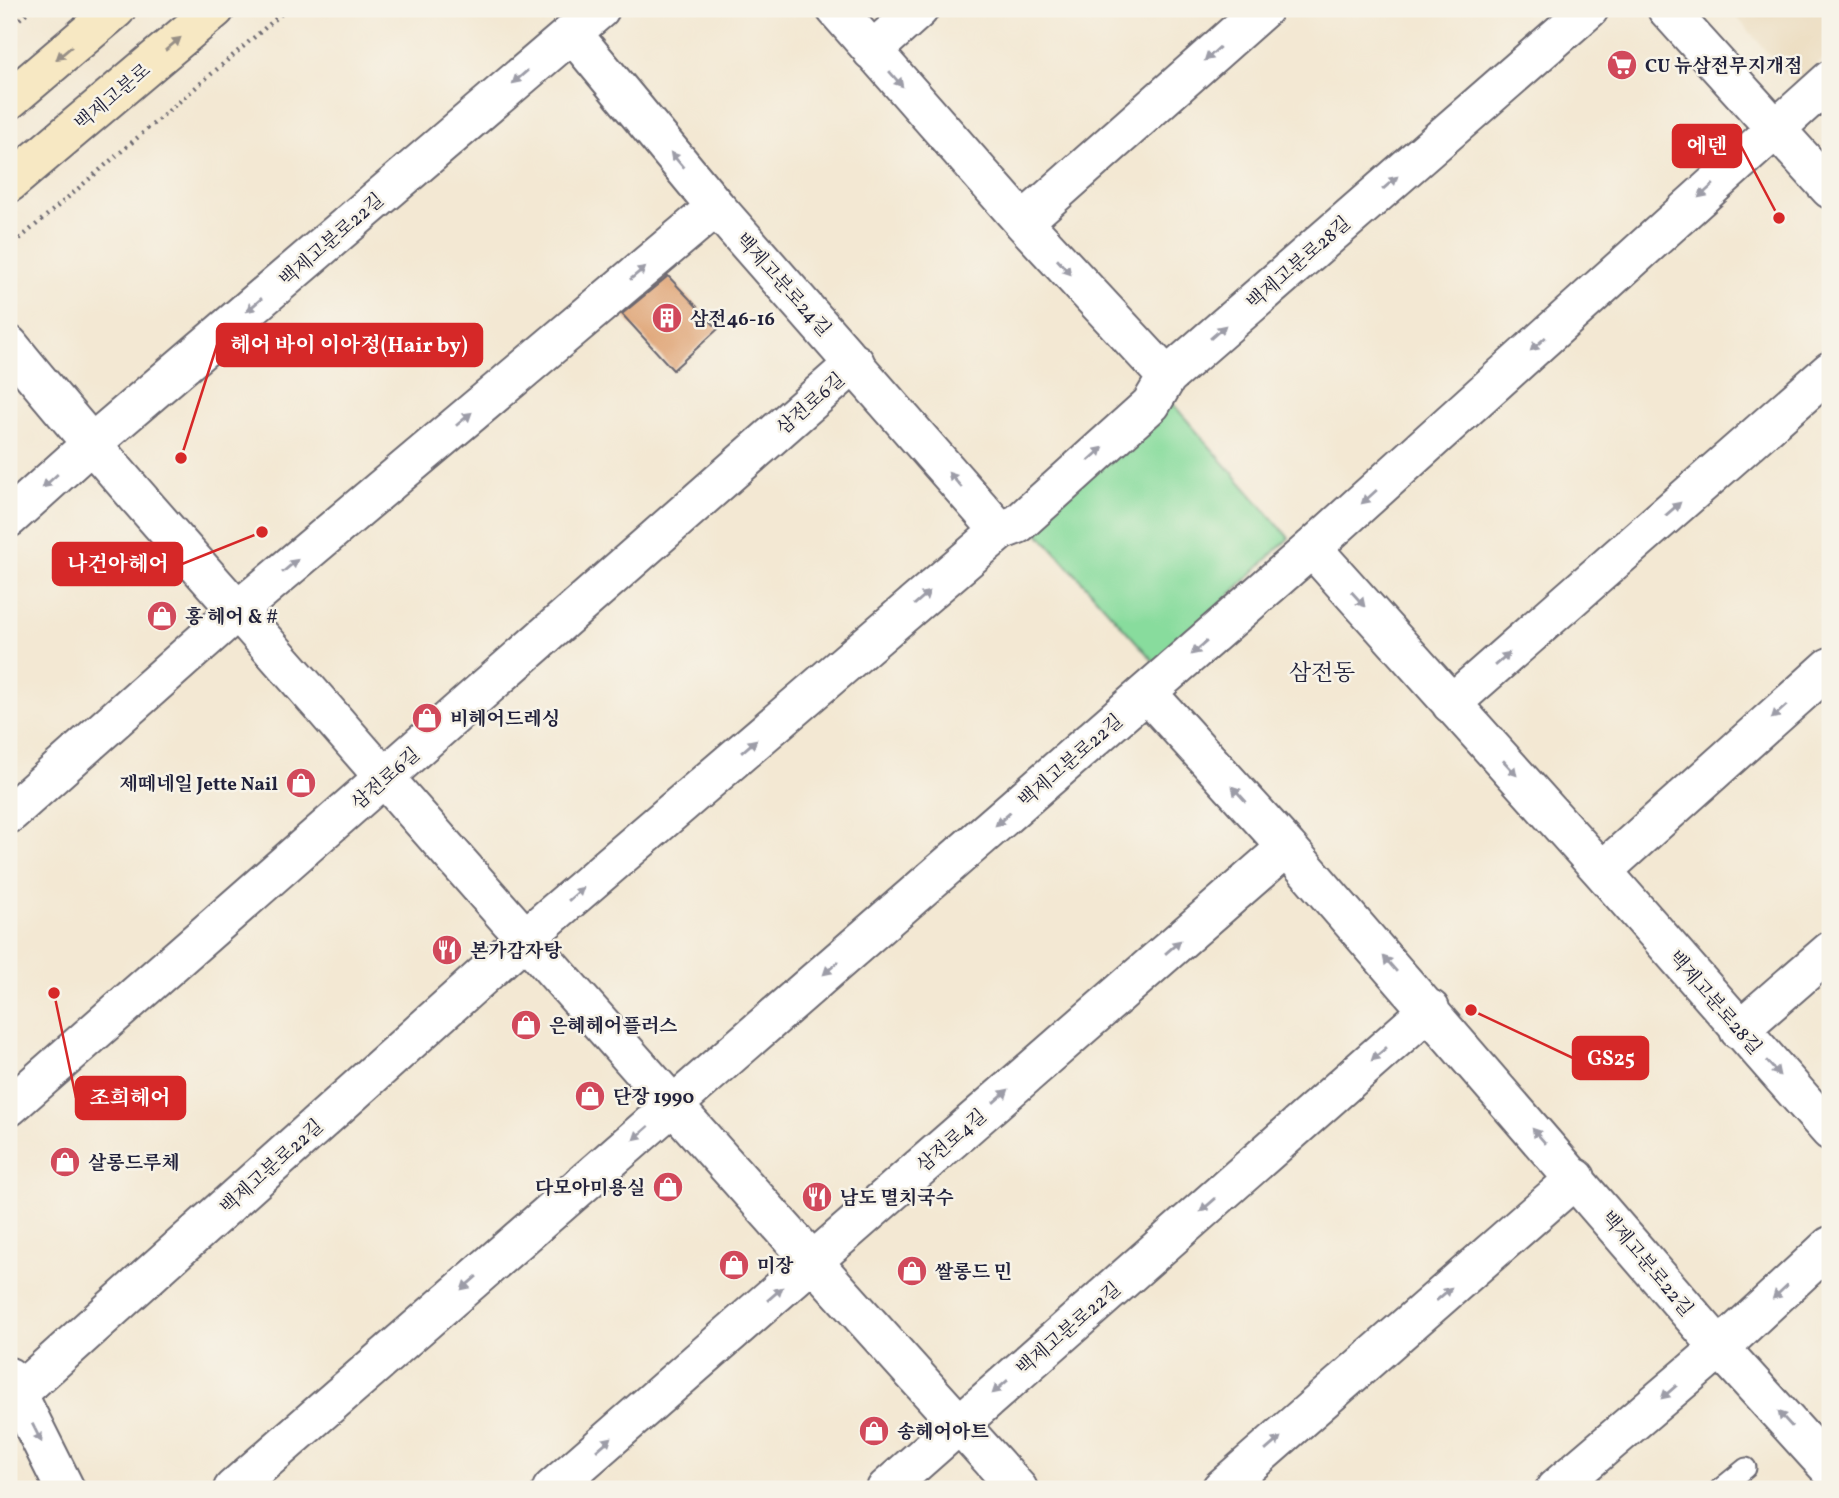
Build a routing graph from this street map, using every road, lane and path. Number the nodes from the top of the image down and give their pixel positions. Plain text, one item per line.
1 (31, 9) edge
2 (116, 9) edge
3 (215, 9) edge
4 (288, 9) edge
5 (600, 9) edge
6 (836, 9) edge
7 (919, 9) edge
8 (1264, 9) edge
9 (1589, 9) edge
10 (1667, 9) edge
11 (9, 28) edge
12 (572, 33) junction
13 (872, 51) junction
14 (1830, 80) edge
15 (9, 100) edge
16 (1775, 129) junction
17 (9, 183) edge
18 (1830, 189) edge
19 (716, 207) junction
20 (1023, 222) junction
21 (9, 248) edge
22 (9, 345) edge
23 (855, 363) junction
24 (1830, 371) edge
25 (1167, 377) junction
26 (90, 444) junction
27 (9, 518) edge
28 (1000, 531) junction
29 (1312, 548) junction
30 (238, 610) junction
31 (1830, 667) edge
32 (1147, 693) junction
33 (1451, 704) junction
34 (384, 778) junction
35 (9, 814) edge
36 (1287, 847) junction
37 (1602, 871) junction
38 (524, 939) junction
39 (1830, 951) edge
40 (1430, 1009) junction
41 (1739, 1030) junction
42 (672, 1106) junction
43 (9, 1107) edge
44 (1830, 1131) edge
45 (1576, 1178) junction
46 (1830, 1246) edge
47 (812, 1262) junction
48 (1720, 1348) junction
49 (13, 1386) edge
50 (959, 1424) junction
51 (1746, 1468) dead end
52 (1830, 1469) edge
53 (65, 1489) edge
54 (233, 1489) edge
55 (552, 1489) edge
56 (886, 1489) edge
57 (1018, 1489) edge
58 (1222, 1489) edge
59 (1555, 1489) edge
60 (1720, 1489) edge

1 - 11 path
2 -> 15 main road
17 -> 3 main road, 백제고분로
4 - 21 path
5 - 12 street
6 - 13 street
7 - 13 street
8 -> 20 street
25 -> 9 street, 백제고분로28길
10 - 16 street
19 -> 12 street, 백제고분로24길
12 -> 26 street, 백제고분로22길
13 -> 20 street
14 - 16 street
16 - 18 street
16 -> 29 street
19 - 23 street, 백제고분로24길
30 -> 19 street
20 -> 25 street
22 - 26 street
28 -> 23 street, 백제고분로24길
23 - 34 street, 삼전로6길
33 -> 24 street
28 -> 25 street, 백제고분로22길
26 -> 27 street
26 - 30 street
38 -> 28 street, 백제고분로22길
29 -> 32 street
29 -> 33 street, 백제고분로28길
30 - 34 street
30 - 35 street
31 -> 37 street
36 -> 32 street, 백제고분로22길
32 -> 42 street, 백제고분로22길
33 -> 37 street, 백제고분로28길
34 - 38 street
34 - 43 street, 삼전로6길
40 -> 36 street, 백제고분로22길
47 -> 36 street, 삼전로4길
37 - 41 street, 백제고분로28길
38 - 42 street
38 - 49 street, 백제고분로22길
39 - 41 street
45 -> 40 street, 백제고분로22길
40 -> 50 street, 백제고분로22길
41 -> 44 street, 백제고분로28길
42 - 47 street
42 -> 54 street, 백제고분로22길
45 - 48 street, 백제고분로22길
58 -> 45 street
46 -> 48 street
47 - 50 street
55 -> 47 street, 삼전로4길
52 -> 48 street, 백제고분로22길
48 -> 59 street
49 -> 53 street
50 - 56 street, 백제고분로22길
50 - 57 street
51 - 60 lane

